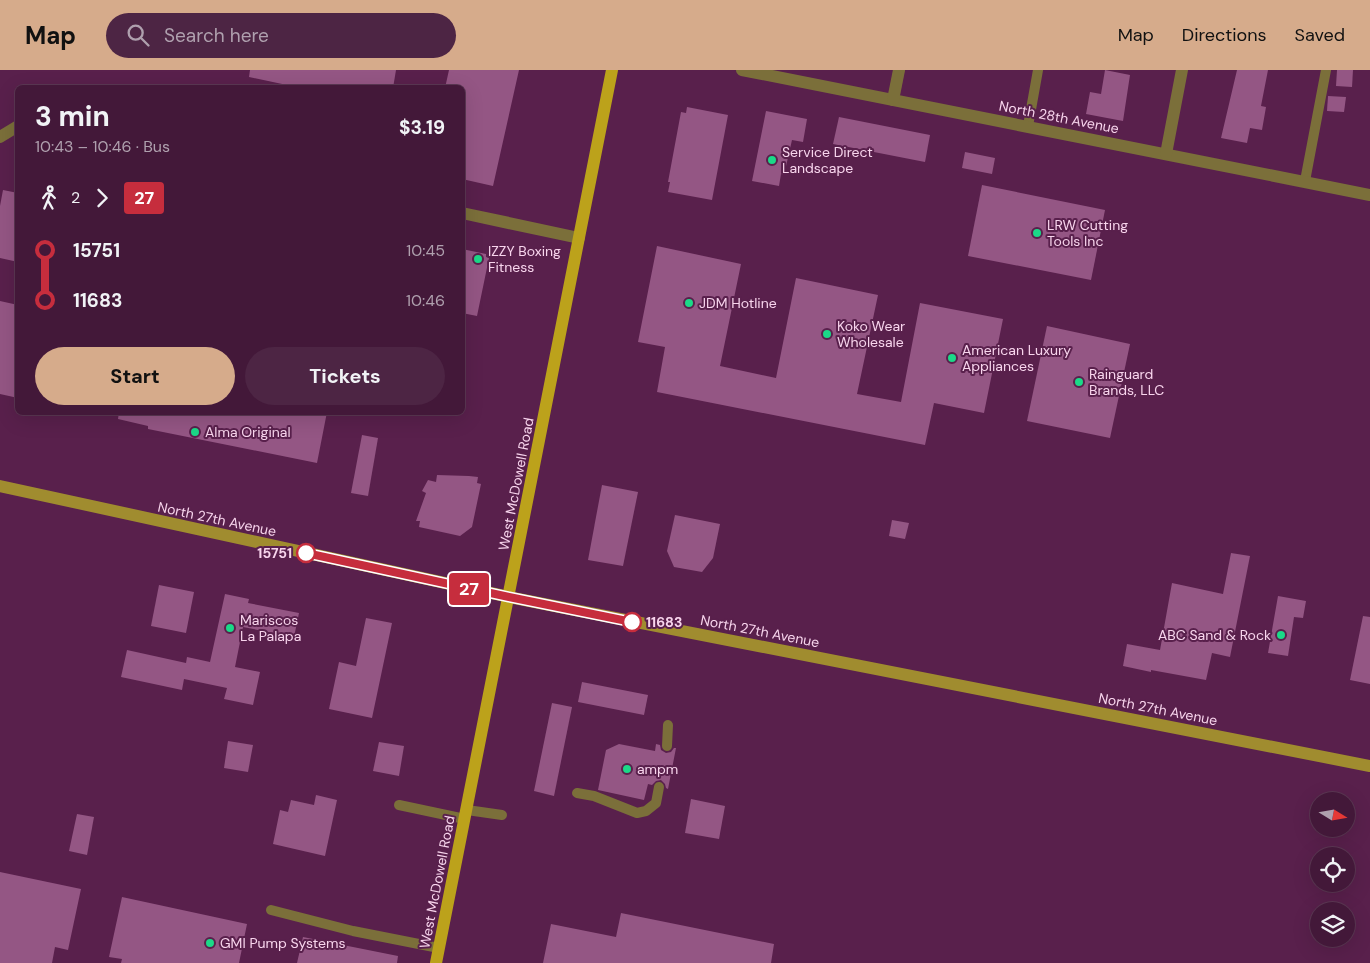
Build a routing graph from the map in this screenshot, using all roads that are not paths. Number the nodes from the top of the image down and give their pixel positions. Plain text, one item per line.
1 (612, 70) edge
2 (742, 70) edge
3 (899, 70) edge
4 (1038, 70) edge
5 (1182, 70) edge
6 (1326, 70) edge
7 (759, 71) edge
8 (893, 100) junction
9 (1028, 126) junction
10 (15, 128) edge
11 (0, 137) edge
12 (1166, 154) junction
13 (1305, 181) junction
14 (1370, 194) edge
15 (465, 215) edge
16 (579, 238) junction
17 (0, 486) edge
18 (509, 597) junction
19 (668, 725) dead end
20 (667, 746) dead end
21 (1370, 766) edge
22 (659, 787) dead end
23 (577, 793) dead end
24 (399, 805) dead end
25 (466, 814) junction
26 (502, 815) dead end
27 (271, 910) dead end
28 (439, 948) junction
29 (436, 963) edge

1 - 16 main road, West McDowell Road
2 - 7 street, North 28th Avenue
3 - 8 street
4 - 9 lane
5 - 12 street
6 - 13 lane
7 - 8 street, North 28th Avenue
8 - 9 street, North 28th Avenue
9 - 12 street, North 28th Avenue
10 - 11 street
12 - 13 street, North 28th Avenue
13 - 14 street, North 28th Avenue
15 - 16 street
16 - 18 main road, West McDowell Road
17 - 18 main road, North 27th Avenue
18 - 21 main road, North 27th Avenue
18 - 25 main road, West McDowell Road
19 - 20 lane
22 - 23 lane
24 - 25 lane
25 - 26 lane
25 - 28 main road, West McDowell Road
27 - 28 lane
28 - 29 main road, West McDowell Road

